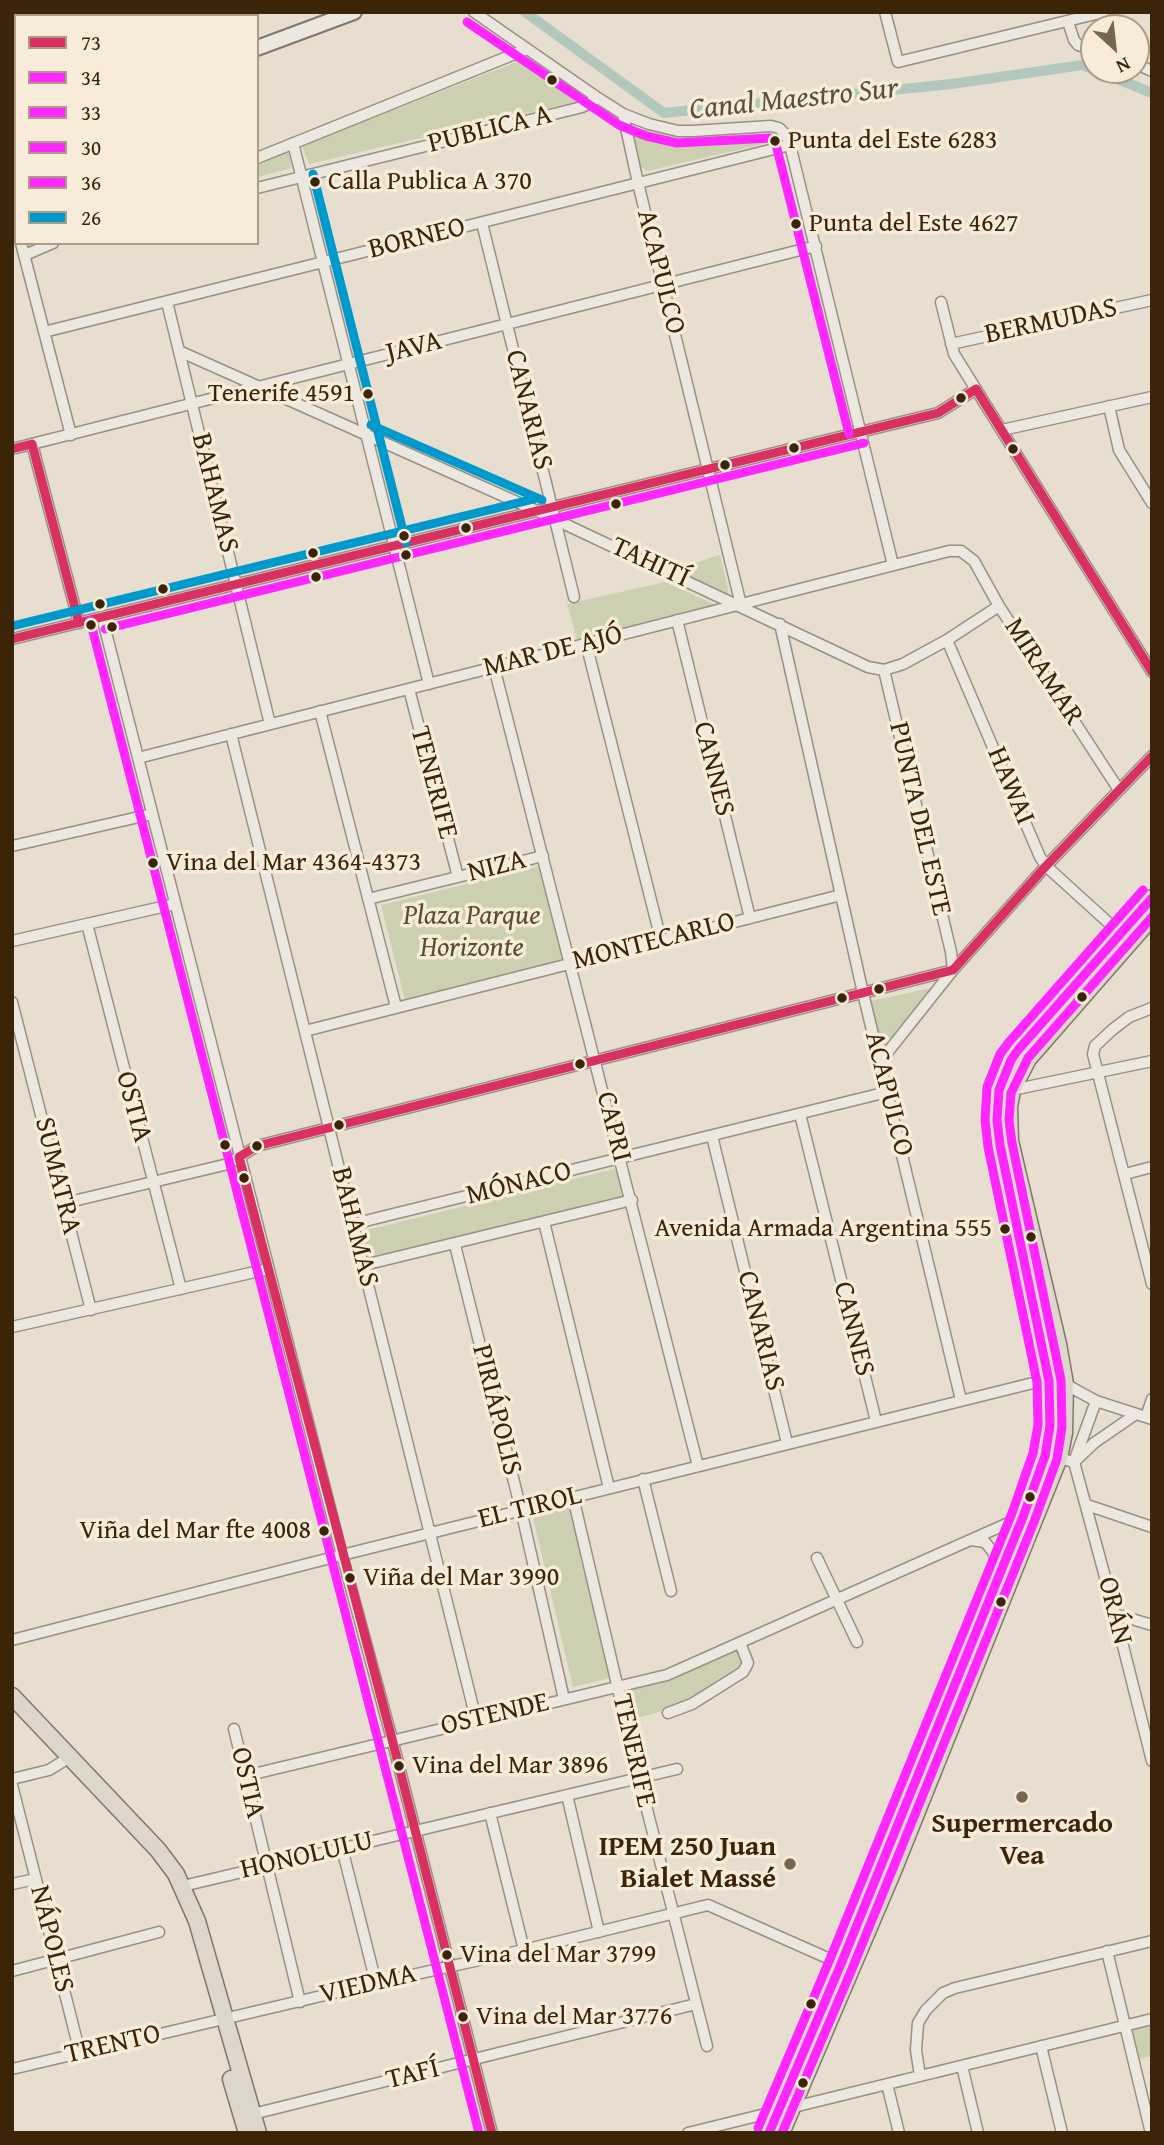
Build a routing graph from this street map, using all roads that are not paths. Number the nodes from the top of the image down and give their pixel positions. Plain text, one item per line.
1 (354, 12) edge
2 (474, 12) edge
3 (885, 12) edge
4 (1104, 12) edge
5 (1068, 22) junction
6 (1080, 46) edge
7 (259, 47) edge
8 (527, 49) junction
9 (598, 98) junction
10 (623, 114) junction
11 (293, 143) junction
12 (790, 145) junction
13 (259, 157) edge
14 (301, 177) junction
15 (638, 183) junction
16 (259, 188) edge
17 (482, 223) junction
18 (22, 245) edge
19 (48, 245) edge
20 (816, 246) junction
21 (25, 255) junction
22 (323, 262) junction
23 (663, 285) junction
24 (1152, 300) edge
25 (167, 302) junction
26 (941, 302) dead end
27 (507, 324) junction
28 (44, 332) junction
29 (951, 344) junction
30 (179, 351) junction
31 (348, 364) junction
32 (258, 387) junction
33 (976, 389) junction
34 (1152, 397) edge
35 (192, 404) junction
36 (1109, 406) junction
37 (1002, 430) junction
38 (861, 431) junction
39 (71, 435) junction
40 (366, 436) junction
41 (32, 444) junction
42 (12, 449) edge
43 (708, 469) junction
44 (1150, 498) edge
45 (552, 507) junction
46 (537, 511) junction
47 (555, 519) junction
48 (394, 546) junction
49 (967, 554) joint
50 (893, 565) junction
51 (236, 584) junction
52 (574, 597) dead end
53 (741, 605) junction
54 (999, 606) junction
55 (102, 617) junction
56 (677, 620) junction
57 (79, 623) junction
58 (780, 624) junction
59 (12, 639) edge
60 (947, 640) junction
61 (586, 643) junction
62 (495, 667) junction
63 (884, 670) junction
64 (1152, 672) edge
65 (429, 684) junction
66 (409, 689) junction
67 (320, 711) junction
68 (270, 724) junction
69 (231, 734) junction
70 (1152, 756) edge
71 (138, 758) junction
72 (1119, 790) junction
73 (152, 814) junction
74 (12, 846) edge
75 (543, 856) junction
76 (1046, 866) junction
77 (458, 877) junction
78 (841, 895) junction
79 (1152, 898) edge
80 (368, 900) junction
81 (175, 904) junction
82 (750, 918) junction
83 (1152, 918) edge
84 (87, 923) junction
85 (1125, 937) junction
86 (662, 940) junction
87 (12, 941) edge
88 (571, 963) junction
89 (953, 970) junction
90 (863, 993) junction
91 (12, 1002) edge
92 (396, 1007) junction
93 (1152, 1008) edge
94 (305, 1031) junction
95 (17, 1037) edge
96 (596, 1061) junction
97 (1152, 1061) edge
98 (881, 1064) junction
99 (1097, 1073) junction
100 (1012, 1090) junction
101 (887, 1092) junction
102 (800, 1114) junction
103 (329, 1128) junction
104 (712, 1136) junction
105 (239, 1157) junction
106 (621, 1159) junction
107 (1152, 1167) edge
108 (1125, 1174) junction
109 (153, 1183) junction
110 (632, 1200) junction
111 (65, 1203) junction
112 (544, 1222) junction
113 (353, 1224) junction
114 (455, 1245) junction
115 (1149, 1260) edge
116 (364, 1265) junction
117 (268, 1269) junction
118 (1152, 1284) edge
119 (181, 1289) junction
120 (91, 1310) junction
121 (12, 1327) edge
122 (1057, 1383) junction
123 (1152, 1399) edge
124 (961, 1400) junction
125 (1096, 1401) junction
126 (1145, 1416) edge
127 (876, 1421) junction
128 (787, 1443) junction
129 (1067, 1460) junction
130 (698, 1466) junction
131 (643, 1479) junction
132 (609, 1488) junction
133 (573, 1497) junction
134 (1087, 1505) junction
135 (521, 1510) junction
136 (1023, 1517) junction
137 (1152, 1527) edge
138 (431, 1533) junction
139 (967, 1540) junction
140 (342, 1555) junction
141 (817, 1558) dead end
142 (1001, 1571) junction
143 (671, 1591) dead end
144 (837, 1600) junction
145 (1115, 1614) junction
146 (1152, 1625) edge
147 (12, 1640) edge
148 (857, 1642) dead end
149 (740, 1643) junction
150 (618, 1687) junction
151 (12, 1696) edge
152 (564, 1699) junction
153 (12, 1710) edge
154 (668, 1713) dead end
155 (476, 1720) junction
156 (234, 1729) dead end
157 (392, 1739) junction
158 (1150, 1749) edge
159 (66, 1760) junction
160 (1152, 1761) edge
161 (677, 1769) dead end
162 (245, 1776) junction
163 (639, 1778) junction
164 (12, 1779) edge
165 (12, 1785) edge
166 (567, 1795) junction
167 (490, 1813) junction
168 (415, 1831) junction
169 (342, 1848) junction
170 (267, 1866) junction
171 (36, 1879) junction
172 (12, 1884) edge
173 (183, 1886) junction
174 (673, 1913) junction
175 (159, 1932) dead end
176 (599, 1932) junction
177 (1152, 1941) edge
178 (524, 1950) junction
179 (1107, 1951) junction
180 (56, 1959) junction
181 (841, 1964) junction
182 (451, 1966) junction
183 (12, 1971) edge
184 (376, 1983) junction
185 (300, 2002) junction
186 (696, 2004) junction
187 (1152, 2019) edge
188 (219, 2020) junction
189 (1126, 2025) junction
190 (707, 2046) dead end
191 (1041, 2046) junction
192 (80, 2053) junction
193 (474, 2060) junction
194 (962, 2066) junction
195 (12, 2069) edge
196 (920, 2076) junction
197 (887, 2084) junction
198 (785, 2109) junction
199 (253, 2114) junction
200 (247, 2133) edge
201 (258, 2133) edge
202 (492, 2133) edge
203 (688, 2133) edge
204 (769, 2133) edge
205 (780, 2133) edge
206 (899, 2133) edge
207 (978, 2133) edge
208 (1062, 2133) edge
209 (1151, 2133) edge

1 - 7 main road
2 - 8 street
3 - 5 street
4 - 5 street
5 - 6 street
8 - 9 street
8 - 11 street, PUBLICA A
9 - 10 street
9 - 14 street, PUBLICA A
10 - 12 street
10 - 15 street, ACAPULCO
11 - 13 street, PUBLICA A
11 - 14 street, TENERIFE
12 - 15 street, BORNEO
12 - 20 street
14 - 16 street, PUBLICA A
14 - 22 street, TENERIFE
15 - 17 street, BORNEO
15 - 23 street, ACAPULCO
17 - 22 street, BORNEO
17 - 27 street, CANARIAS
18 - 21 street
19 - 21 street
20 - 23 street, JAVA
20 - 38 street
21 - 28 street
22 - 25 street, BORNEO
22 - 31 street, TENERIFE
23 - 27 street, JAVA
23 - 43 street, ACAPULCO
24 - 29 street, BERMUDAS
25 - 28 street, BORNEO
25 - 30 street, BAHAMAS
26 - 29 street
27 - 31 street, JAVA
27 - 45 street, CANARIAS
28 - 39 street
29 - 33 street
30 - 32 street, TAHITÍ
30 - 35 street, BAHAMAS
31 - 32 street, JAVA
31 - 40 street, TENERIFE
32 - 35 street, JAVA
32 - 40 street, TAHITÍ
33 - 37 street
33 - 38 street, BERMUDAS
34 - 36 street
35 - 39 street, JAVA
35 - 51 street, BAHAMAS
36 - 37 street
36 - 44 street
37 - 64 street
38 - 43 street, BERMUDAS
38 - 50 street
39 - 41 street, JAVA
40 - 46 street, TAHITÍ
40 - 48 street, TENERIFE
41 - 42 street, JAVA
41 - 57 street
43 - 45 street, BERMUDAS
43 - 53 street, ACAPULCO
45 - 46 street, BERMUDAS
45 - 47 street, CANARIAS
46 - 47 street, TAHITÍ
46 - 48 street, BERMUDAS
47 - 52 street, CANARIAS
47 - 53 street, TAHITÍ
48 - 51 street, BERMUDAS
48 - 65 street, TENERIFE
49 - 50 street, MAR DE AJÓ
49 - 54 street, MIRAMAR
50 - 53 street, MAR DE AJÓ
51 - 55 street, BERMUDAS
51 - 68 street, BAHAMAS
53 - 56 street, MAR DE AJÓ
53 - 58 street, TAHITÍ
54 - 60 street
54 - 72 street, MIRAMAR
55 - 57 street, BERMUDAS
55 - 71 street
56 - 61 street, MAR DE AJÓ
56 - 82 street, CANNES
57 - 59 street, BERMUDAS
58 - 63 street, TAHITÍ
58 - 78 street, ACAPULCO
60 - 63 street
60 - 76 street, HAWAI
61 - 62 street, MAR DE AJÓ
61 - 86 street
62 - 65 street, MAR DE AJÓ
62 - 75 street, CAPRI
63 - 89 street, PUNTA DEL ESTE
65 - 66 street, MAR DE AJÓ
66 - 67 street, MAR DE AJÓ
66 - 77 street, TENERIFE
67 - 68 street, MAR DE AJÓ
67 - 80 street
68 - 69 street, MAR DE AJÓ
69 - 71 street, MAR DE AJÓ
69 - 94 street, BAHAMAS
70 - 72 street
71 - 73 street
72 - 76 street
73 - 74 street
73 - 81 street
75 - 77 street, NIZA
75 - 88 street, CAPRI
76 - 85 street, HAWAI
76 - 89 street
77 - 80 street, NIZA
78 - 82 street, MONTECARLO
78 - 90 street, ACAPULCO
79 - 85 main road
80 - 92 street
81 - 84 street
81 - 105 street
82 - 86 street, MONTECARLO
83 - 85 main road
84 - 87 street
84 - 109 street, OSTIA
85 - 100 main road
85 - 122 main road
86 - 88 street, MONTECARLO
88 - 92 street, MONTECARLO
88 - 96 street, CAPRI
89 - 90 street
89 - 98 street
90 - 96 street
90 - 98 street, ACAPULCO
91 - 95 street, SUMATRA
92 - 94 street, MONTECARLO
93 - 99 street
94 - 103 street, BAHAMAS
95 - 111 street, SUMATRA
96 - 103 street
96 - 106 street, CAPRI
97 - 99 street
98 - 101 street, ACAPULCO
99 - 100 street
99 - 108 street
100 - 122 main road
101 - 102 street, MÓNACO
101 - 124 street, ACAPULCO
102 - 104 street, MÓNACO
102 - 127 street, CANNES
103 - 105 street
103 - 113 street, BAHAMAS
104 - 106 street, MÓNACO
104 - 128 street, CANARIAS
105 - 109 street
105 - 117 street
106 - 110 street, CAPRI
106 - 113 street, MÓNACO
107 - 108 street
108 - 115 street
109 - 111 street
109 - 119 street, OSTIA
110 - 112 street, MÓNACO
110 - 130 street, CAPRI
111 - 120 street, SUMATRA
112 - 114 street, MÓNACO
112 - 132 street
113 - 116 street, BAHAMAS
114 - 116 street, MÓNACO
114 - 135 street, PIRIÁPOLIS
115 - 118 street
116 - 138 street, BAHAMAS
117 - 119 street
117 - 140 street
119 - 120 street
120 - 121 street
122 - 124 street, EL TIROL
122 - 125 street
122 - 129 main road
122 - 136 main road
123 - 126 street
124 - 127 street, EL TIROL
125 - 126 street
125 - 129 street
126 - 129 street
127 - 128 street, EL TIROL
128 - 130 street, EL TIROL
129 - 134 street, ORÁN
129 - 198 main road
130 - 131 street, EL TIROL
131 - 132 street, EL TIROL
131 - 143 street
132 - 133 street, EL TIROL
133 - 135 street, EL TIROL
133 - 150 street, TENERIFE
134 - 137 street
134 - 145 street, ORÁN
135 - 138 street, EL TIROL
135 - 152 street, PIRIÁPOLIS
136 - 139 street, OSTENDE
136 - 142 main road
138 - 140 street, EL TIROL
138 - 155 street, BAHAMAS
139 - 142 street
139 - 144 street, OSTENDE
140 - 147 street, EL TIROL
140 - 157 street
141 - 144 street
142 - 181 main road
144 - 148 street
144 - 149 street, OSTENDE
145 - 146 street
145 - 158 street, ORÁN
149 - 150 street, OSTENDE
149 - 154 street
150 - 152 street, OSTENDE
150 - 163 street, TENERIFE
151 - 159 main road
152 - 155 street, OSTENDE
153 - 159 main road
155 - 157 street, OSTENDE
156 - 162 street, OSTIA
157 - 162 street, OSTENDE
157 - 168 street
158 - 160 street, ORÁN
159 - 164 street
159 - 173 main road
159 - 188 main road
161 - 163 street, HONOLULU
162 - 170 street, OSTIA
163 - 166 street, HONOLULU
163 - 174 street, TENERIFE
165 - 171 street, NÁPOLES
166 - 167 street, HONOLULU
166 - 176 street
167 - 168 street, HONOLULU
167 - 178 street
168 - 169 street, HONOLULU
168 - 182 street
169 - 170 street, HONOLULU
169 - 184 street
170 - 173 street, HONOLULU
170 - 185 street, OSTIA
171 - 172 street
171 - 180 street, NÁPOLES
173 - 188 main road
174 - 176 street, VIEDMA
174 - 181 street, VIEDMA
174 - 186 street, TENERIFE
175 - 180 street
176 - 178 street, VIEDMA
177 - 179 street
178 - 182 street, VIEDMA
179 - 189 street
179 - 196 street
180 - 183 street
180 - 192 street, NÁPOLES
181 - 198 main road
182 - 184 street, VIEDMA
182 - 193 street
184 - 185 street, VIEDMA
185 - 188 street, VIEDMA
186 - 190 street, TENERIFE
186 - 193 street, TAFÍ
187 - 189 street
188 - 192 street, TRENTO
188 - 199 main road
188 - 200 main road
189 - 191 street
189 - 209 street
191 - 194 street
191 - 208 street
192 - 195 street, TRENTO
193 - 199 street, TAFÍ
193 - 202 street
194 - 196 street
194 - 207 street
196 - 197 street
197 - 198 street
197 - 206 street
198 - 203 street
198 - 204 main road
198 - 205 main road
199 - 201 main road

